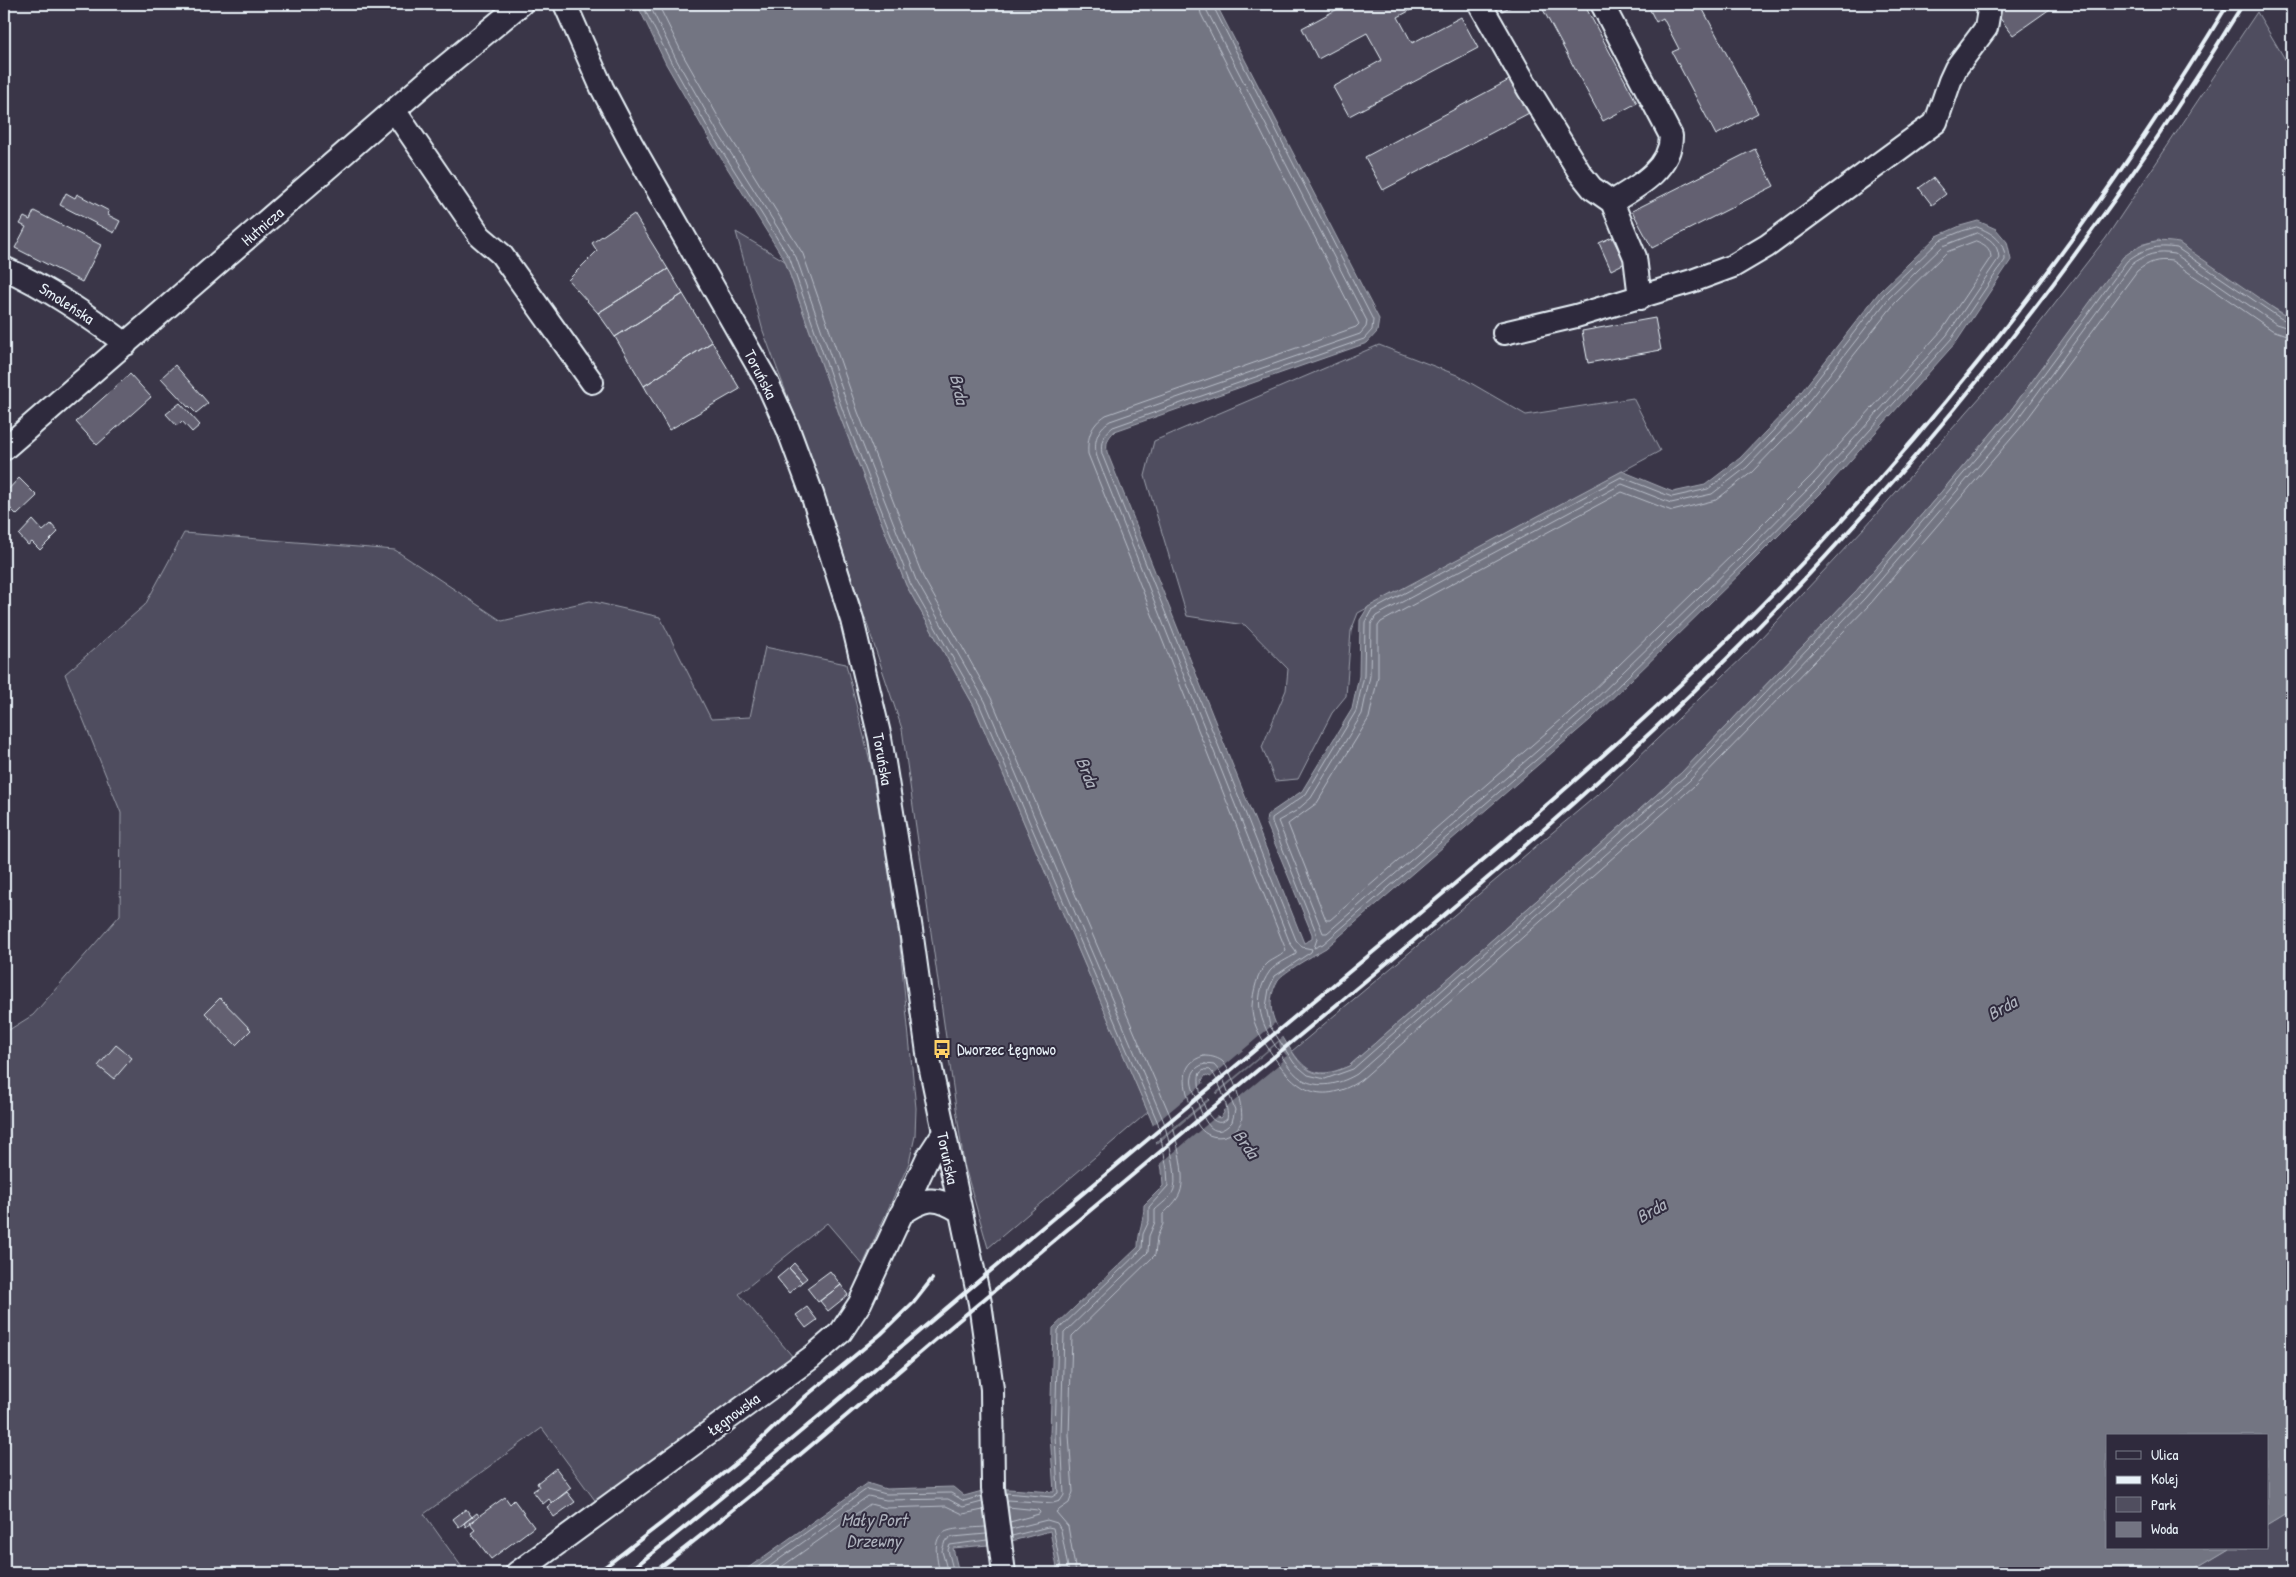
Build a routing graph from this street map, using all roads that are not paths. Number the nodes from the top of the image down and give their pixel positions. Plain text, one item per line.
1 (521, 4) edge
2 (565, 4) edge
3 (1480, 4) edge
4 (1602, 4) edge
5 (1987, 4) edge
6 (394, 110) junction
7 (1612, 202) junction
8 (4, 268) edge
9 (1640, 298) junction
10 (1504, 333) dead end
11 (126, 344) junction
12 (592, 382) dead end
13 (4, 449) edge
14 (943, 1134) junction
15 (960, 1211) junction
16 (901, 1214) junction
17 (517, 1573) edge
18 (1004, 1573) edge

1 - 6 street, Hutnicza
2 - 14 street, Toruńska
3 - 7 street
4 - 7 street
5 - 9 street
6 - 11 street, Hutnicza
6 - 12 street
7 - 9 street
8 - 11 street, Smoleńska
9 - 10 street
11 - 13 street, Hutnicza
14 - 15 street, Toruńska
14 - 16 street, Łęgnowska
15 - 16 street
15 - 18 street, Toruńska
16 - 17 street, Łęgnowska

